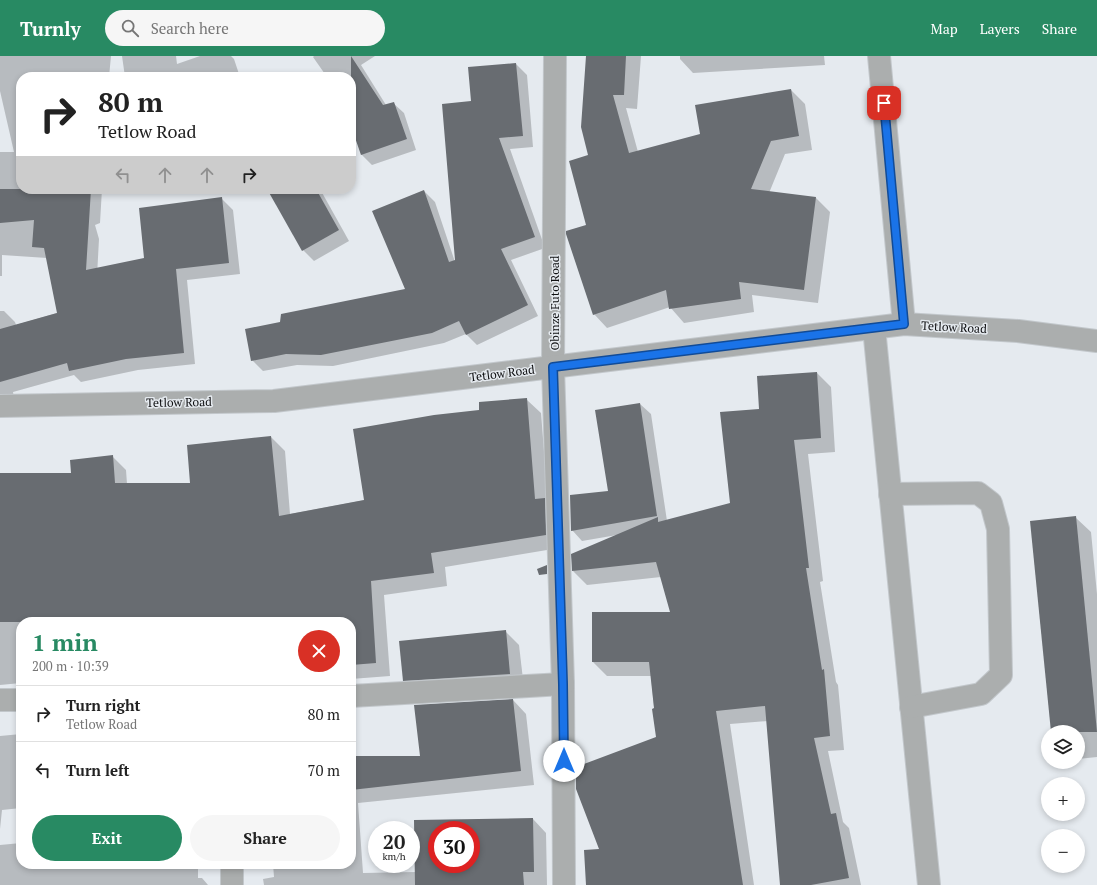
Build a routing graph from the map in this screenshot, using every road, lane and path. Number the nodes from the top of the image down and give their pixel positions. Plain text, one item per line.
1 (555, 56) edge
2 (879, 56) edge
3 (904, 324) junction
4 (874, 328) junction
5 (1097, 341) edge
6 (553, 367) junction
7 (0, 406) edge
8 (890, 494) junction
9 (563, 684) junction
10 (356, 696) edge
11 (0, 700) edge
12 (16, 700) edge
13 (911, 707) junction
14 (232, 869) edge
15 (232, 885) edge
16 (564, 885) edge
17 (929, 885) edge

1 - 6 street, Obinze Futo Road
2 - 3 street
3 - 4 street, Tetlow Road
3 - 5 street, Tetlow Road
4 - 6 street, Tetlow Road
4 - 8 street
6 - 7 street, Tetlow Road
6 - 9 street, Obinze Futo Road
8 - 13 street
8 - 13 street
9 - 10 street
9 - 16 street, Obinze Futo Road
11 - 12 street
13 - 17 street
14 - 15 street

